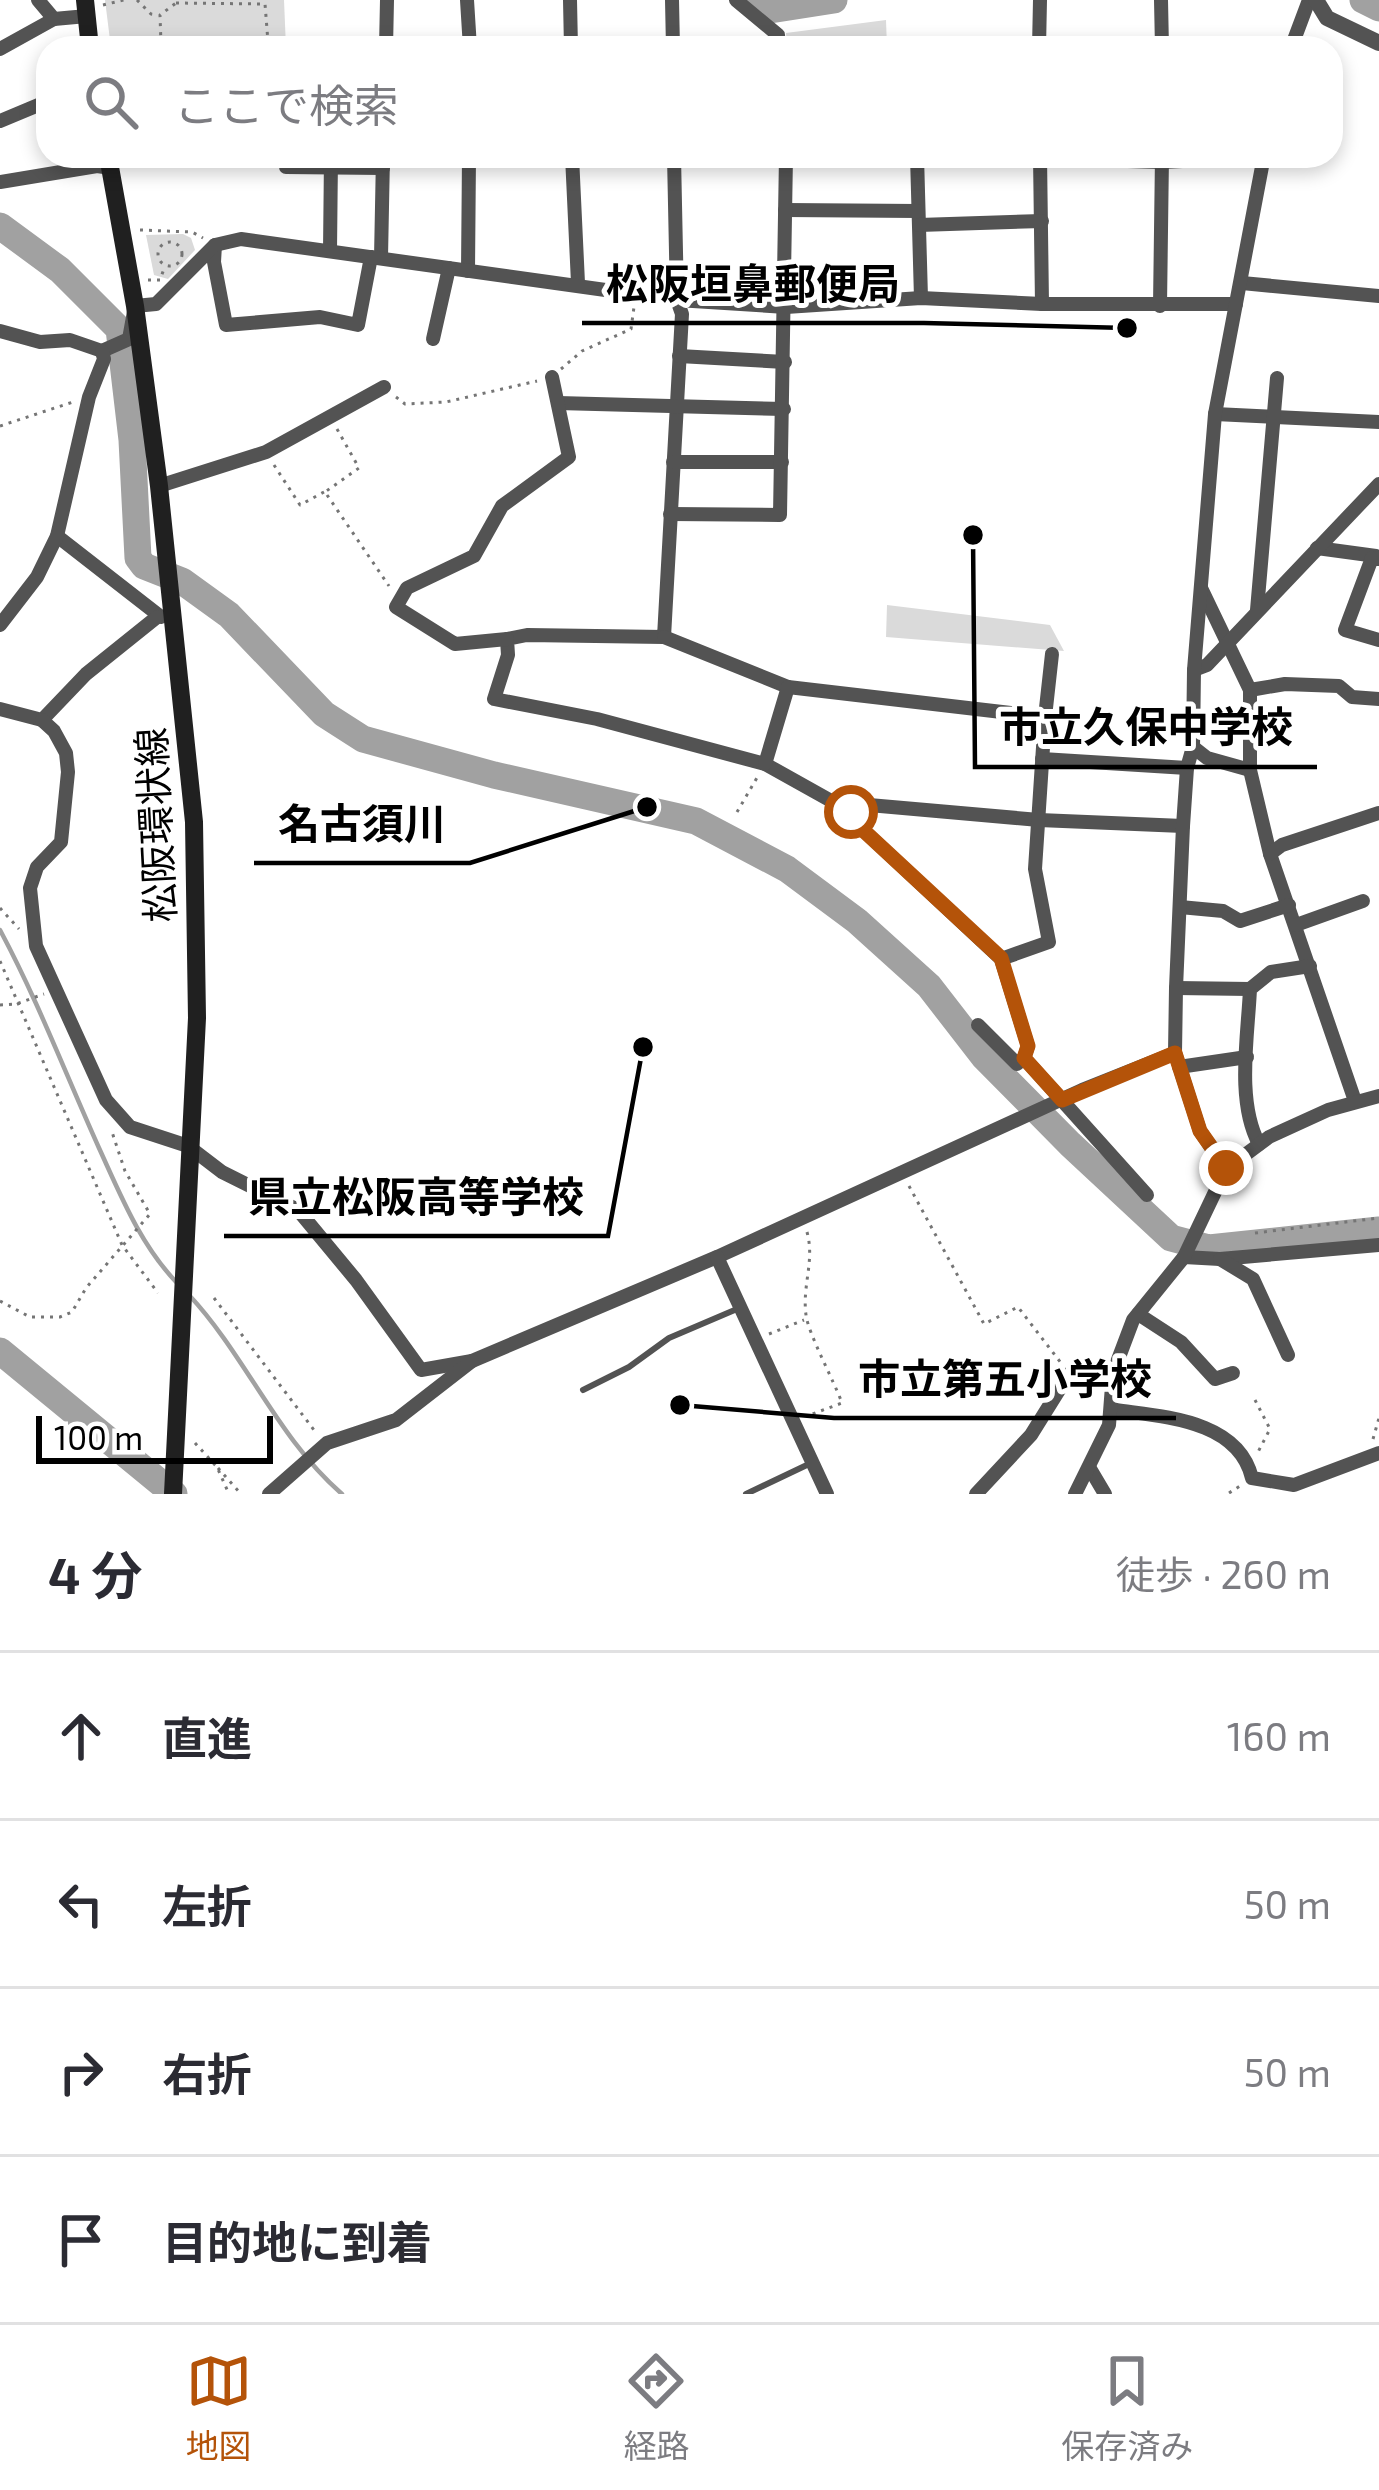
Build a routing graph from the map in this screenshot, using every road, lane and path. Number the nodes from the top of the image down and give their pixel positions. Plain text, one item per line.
1 (38, 0) edge
2 (124, 0) edge
3 (137, 0) edge
4 (387, 0) edge
5 (467, 0) edge
6 (570, 0) edge
7 (672, 0) edge
8 (736, 0) edge
9 (1040, 0) edge
10 (1161, 0) edge
11 (1312, 0) edge
12 (91, 7) edge
13 (160, 15) junction
14 (54, 19) junction
15 (161, 36) edge
16 (268, 36) edge
17 (386, 36) edge
18 (469, 36) edge
19 (571, 36) edge
20 (673, 36) edge
21 (778, 36) edge
22 (1039, 36) edge
23 (1162, 36) edge
24 (1296, 36) edge
25 (1379, 43) edge
26 (0, 49) edge
27 (36, 106) edge
28 (0, 121) edge
29 (85, 168) edge
30 (111, 168) edge
31 (332, 168) edge
32 (383, 168) edge
33 (470, 168) edge
34 (572, 168) edge
35 (674, 168) edge
36 (786, 168) edge
37 (917, 168) edge
38 (1040, 168) edge
39 (1162, 168) edge
40 (1262, 168) edge
41 (0, 182) edge
42 (785, 210) junction
43 (919, 218) junction
44 (1042, 221) junction
45 (140, 230) dead end
46 (169, 232) junction
47 (169, 242) junction
48 (210, 242) junction
49 (180, 248) junction
50 (330, 251) junction
51 (158, 253) junction
52 (142, 254) dead end
53 (376, 257) junction
54 (165, 264) junction
55 (145, 267) dead end
56 (449, 268) junction
57 (468, 271) junction
58 (578, 283) junction
59 (1242, 283) junction
60 (636, 293) junction
61 (1379, 296) edge
62 (921, 298) junction
63 (677, 300) junction
64 (1042, 304) junction
65 (1236, 304) junction
66 (135, 306) junction
67 (1160, 306) junction
68 (786, 307) junction
69 (0, 332) edge
70 (433, 339) dead end
71 (102, 351) junction
72 (680, 356) junction
73 (785, 362) junction
74 (552, 377) junction
75 (1277, 378) dead end
76 (384, 387) joint
77 (89, 397) junction
78 (559, 403) junction
79 (677, 408) junction
80 (784, 410) junction
81 (1216, 414) junction
82 (330, 416) junction
83 (1272, 417) junction
84 (1379, 422) edge
85 (0, 426) edge
86 (266, 452) junction
87 (673, 462) junction
88 (782, 463) junction
89 (1379, 484) edge
90 (159, 486) junction
91 (326, 492) junction
92 (670, 514) junction
93 (57, 536) junction
94 (1317, 548) junction
95 (1377, 557) edge
96 (1201, 587) junction
97 (407, 588) junction
98 (1257, 610) junction
99 (167, 612) junction
100 (0, 625) edge
101 (664, 637) junction
102 (507, 639) junction
103 (1379, 640) edge
104 (1228, 641) junction
105 (1052, 653) dead end
106 (1194, 670) junction
107 (788, 687) junction
108 (1250, 690) junction
109 (1379, 699) edge
110 (0, 709) edge
111 (1045, 717) junction
112 (42, 721) junction
113 (1193, 747) junction
114 (1042, 759) junction
115 (765, 764) junction
116 (1187, 768) junction
117 (1250, 770) junction
118 (737, 812) dead end
119 (851, 812) junction
120 (1379, 813) edge
121 (1039, 820) junction
122 (1183, 826) junction
123 (1270, 854) junction
124 (1364, 901) dead end
125 (1289, 905) junction
126 (1180, 907) junction
127 (1296, 925) junction
128 (1001, 958) junction
129 (0, 961) edge
130 (1310, 966) junction
131 (1176, 988) junction
132 (56, 989) junction
133 (1250, 989) junction
134 (16, 1004) junction
135 (0, 1005) edge
136 (978, 1025) dead end
137 (1247, 1057) junction
138 (1024, 1058) junction
139 (1177, 1060) junction
140 (1379, 1096) edge
141 (106, 1100) junction
142 (1062, 1100) junction
143 (1355, 1101) junction
144 (1259, 1144) junction
145 (188, 1146) junction
146 (1226, 1168) junction
147 (902, 1174) junction
148 (1147, 1195) dead end
149 (802, 1218) junction
150 (1379, 1218) edge
151 (1255, 1233) dead end
152 (122, 1245) junction
153 (1379, 1246) edge
154 (717, 1257) junction
155 (1184, 1257) junction
156 (1220, 1259) junction
157 (158, 1293) dead end
158 (214, 1298) dead end
159 (0, 1300) edge
160 (740, 1307) junction
161 (1138, 1313) junction
162 (806, 1319) junction
163 (755, 1340) junction
164 (1288, 1354) dead end
165 (472, 1361) junction
166 (1113, 1373) junction
167 (1234, 1373) dead end
168 (1069, 1374) junction
169 (583, 1390) dead end
170 (1115, 1410) dead end
171 (1379, 1418) edge
172 (793, 1421) junction
173 (194, 1442) dead end
174 (327, 1443) junction
175 (1376, 1460) edge
176 (812, 1462) junction
177 (217, 1467) junction
178 (1090, 1467) junction
179 (173, 1494) edge
180 (229, 1494) edge
181 (242, 1494) edge
182 (269, 1494) edge
183 (746, 1494) edge
184 (826, 1494) edge
185 (976, 1494) edge
186 (1075, 1494) edge
187 (1106, 1494) edge

1 - 14 street
2 - 12 path
3 - 13 path
4 - 17 street
5 - 18 street
6 - 19 street
7 - 20 street
8 - 21 street
9 - 22 street
10 - 23 street
11 - 24 street
11 - 25 street
12 - 14 street
13 - 15 path
13 - 16 path
14 - 26 street
27 - 28 street
29 - 41 street
30 - 66 main road, 松阪環状線
31 - 50 street
32 - 53 street
33 - 57 street
34 - 58 street
35 - 63 street
36 - 42 street
37 - 43 street
38 - 44 street
39 - 67 street
40 - 59 street
42 - 43 street
42 - 68 street
43 - 44 street
43 - 62 street
44 - 64 street
45 - 46 path
46 - 47 path
46 - 48 path
47 - 49 path
47 - 51 path
48 - 49 path
48 - 50 street
48 - 53 street
48 - 66 street
49 - 54 path
50 - 53 street
51 - 52 path
51 - 54 path
53 - 56 street
54 - 55 path
56 - 57 street
56 - 70 street
57 - 58 street
58 - 60 street
59 - 61 street
59 - 65 street
60 - 63 street
60 - 74 path
62 - 64 street
62 - 68 street
63 - 68 street
63 - 72 street
64 - 67 street
65 - 67 street
65 - 81 street
66 - 71 street
66 - 90 main road, 松阪環状線
68 - 73 street
69 - 71 street
71 - 77 street
72 - 73 street
72 - 79 street
73 - 80 street
74 - 76 path
74 - 78 street
75 - 83 street
76 - 82 street
77 - 85 path
77 - 93 street
78 - 79 street
78 - 97 street
79 - 80 street
79 - 87 street
80 - 88 street
81 - 83 street
81 - 96 street
82 - 86 street
82 - 91 path
83 - 84 street
83 - 98 street
86 - 90 street
86 - 91 path
87 - 88 street
87 - 92 street
88 - 92 street
89 - 94 street
90 - 99 main road, 松阪環状線
91 - 97 path
92 - 101 street
93 - 99 street
93 - 100 street
94 - 95 street
94 - 98 street
95 - 103 street
96 - 104 street
96 - 106 street
97 - 102 street
98 - 104 street
99 - 112 street
99 - 145 main road, 松阪環状線
101 - 102 street
101 - 107 street
102 - 115 street
104 - 106 street
104 - 108 street
105 - 111 street
106 - 113 street
107 - 111 street
107 - 115 street
108 - 109 street
108 - 117 street
110 - 112 street
111 - 114 street
112 - 132 street
113 - 116 street
113 - 117 street
114 - 116 street
114 - 121 street
115 - 118 path
115 - 119 street
116 - 122 street
117 - 123 street
119 - 121 street
119 - 128 street
120 - 123 street
121 - 122 street
121 - 128 street
122 - 126 street
123 - 125 street
124 - 127 street
125 - 126 street
125 - 127 street
126 - 131 street
127 - 130 street
128 - 138 street
129 - 134 path
130 - 133 street
130 - 143 street
131 - 133 street
131 - 139 street
132 - 134 path
132 - 141 street
133 - 137 street
134 - 135 path
134 - 152 path
136 - 138 street
137 - 139 street
137 - 144 street
138 - 142 street
139 - 142 street
139 - 146 street
140 - 143 street
141 - 145 street
141 - 152 path
142 - 147 street
142 - 148 street
143 - 144 street
144 - 146 street
145 - 165 street
145 - 179 main road, 松阪環状線
146 - 155 street
147 - 149 street
147 - 168 path
149 - 154 street
149 - 162 path
150 - 151 path
152 - 157 path
152 - 159 path
153 - 156 street
154 - 160 street
154 - 165 street
155 - 156 street
155 - 161 street
156 - 164 street
158 - 174 path
160 - 163 street
160 - 169 lane
161 - 166 street
161 - 167 street
162 - 163 path
162 - 172 path
163 - 172 street
165 - 174 street
166 - 168 street
166 - 178 street
168 - 185 street
170 - 175 street
171 - 175 path
172 - 176 street
173 - 177 path
174 - 182 street
176 - 183 lane
176 - 184 street
177 - 180 path
177 - 181 path
178 - 186 street
178 - 187 street

